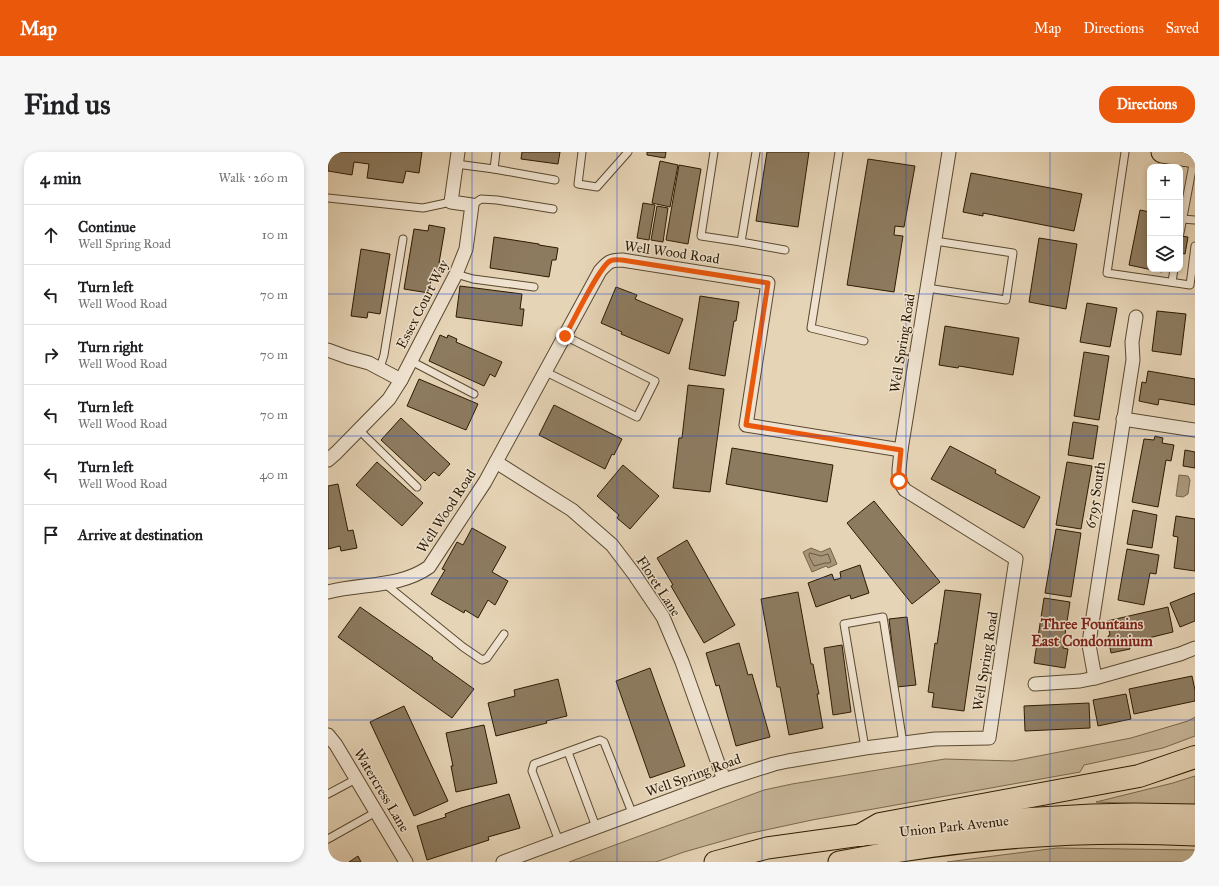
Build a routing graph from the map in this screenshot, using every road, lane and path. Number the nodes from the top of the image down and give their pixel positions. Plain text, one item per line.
1 (496, 152) edge
2 (582, 152) edge
3 (628, 152) edge
4 (714, 152) edge
5 (756, 152) edge
6 (839, 152) edge
7 (949, 152) edge
8 (1125, 152) edge
9 (1162, 152) edge
10 (1195, 157) edge
11 (457, 158) edge
12 (494, 169) junction
13 (555, 180) dead end
14 (328, 198) edge
15 (451, 202) junction
16 (472, 206) junction
17 (553, 209) dead end
18 (1183, 214) edge
19 (1183, 219) edge
20 (1195, 220) edge
21 (403, 239) dead end
22 (935, 241) junction
23 (741, 242) junction
24 (1195, 246) edge
25 (785, 250) dead end
26 (1174, 272) edge
27 (456, 274) junction
28 (1172, 282) junction
29 (534, 287) dead end
30 (928, 288) junction
31 (1136, 317) dead end
32 (565, 336) junction
33 (864, 341) dead end
34 (328, 350) edge
35 (411, 361) junction
36 (380, 368) junction
37 (546, 372) junction
38 (401, 380) junction
39 (474, 394) dead end
40 (1123, 419) junction
41 (359, 430) junction
42 (1195, 430) edge
43 (901, 450) junction
44 (328, 460) edge
45 (496, 462) junction
46 (417, 487) dead end
47 (384, 583) junction
48 (328, 592) edge
49 (504, 634) dead end
50 (1195, 648) edge
51 (1095, 678) junction
52 (1035, 684) dead end
53 (331, 743) edge
54 (903, 743) junction
55 (864, 748) junction
56 (568, 752) junction
57 (1195, 757) edge
58 (356, 779) junction
59 (724, 780) junction
60 (328, 794) edge
61 (376, 812) junction
62 (633, 815) junction
63 (1195, 815) edge
64 (596, 827) junction
65 (862, 835) junction
66 (1195, 835) edge
67 (328, 839) edge
68 (559, 841) junction
69 (406, 862) edge
70 (503, 862) edge
71 (715, 862) edge
72 (839, 862) edge

1 - 12 lane
2 - 3 lane
4 - 23 lane
5 - 23 lane
6 - 33 lane
7 - 22 street, Well Spring Road
8 - 28 lane
9 - 10 main road
10 - 18 lane
11 - 12 lane
11 - 15 street
12 - 13 lane
14 - 15 lane
15 - 16 street
16 - 17 lane
16 - 27 street, Essex Court Way
19 - 20 lane
21 - 36 lane
22 - 30 street, Well Spring Road
22 - 30 lane
23 - 25 lane
24 - 28 lane
26 - 28 lane
27 - 29 lane
27 - 35 street, Essex Court Way
30 - 43 street, Well Spring Road
31 - 40 street, 6795 South
32 - 37 street, Well Wood Road
32 - 37 lane
32 - 43 street, Well Wood Road
34 - 36 street
35 - 38 street, Essex Court Way
35 - 39 lane
36 - 38 street
37 - 45 street, Well Wood Road
38 - 41 street, Essex Court Way
40 - 42 street
40 - 51 street, 6795 South
41 - 44 street, Essex Court Way
41 - 46 lane
43 - 54 street, Well Spring Road
45 - 47 street, Well Wood Road
45 - 59 street, Floret Lane
47 - 48 street, Well Wood Road
47 - 49 lane
50 - 51 street
51 - 52 street
53 - 58 street, Watercress Lane
54 - 55 street, Well Spring Road
54 - 55 lane
55 - 59 street, Well Spring Road
56 - 62 lane
56 - 64 lane
56 - 68 lane
57 - 65 highway
58 - 60 lane
58 - 61 street, Watercress Lane
59 - 62 street, Well Spring Road
61 - 67 lane
61 - 69 street, Watercress Lane
62 - 64 street, Well Spring Road
63 - 65 main road, Union Park Avenue
64 - 68 street, Well Spring Road
65 - 71 main road, Union Park Avenue
66 - 72 main road, Union Park Avenue
68 - 70 street, Well Spring Road

